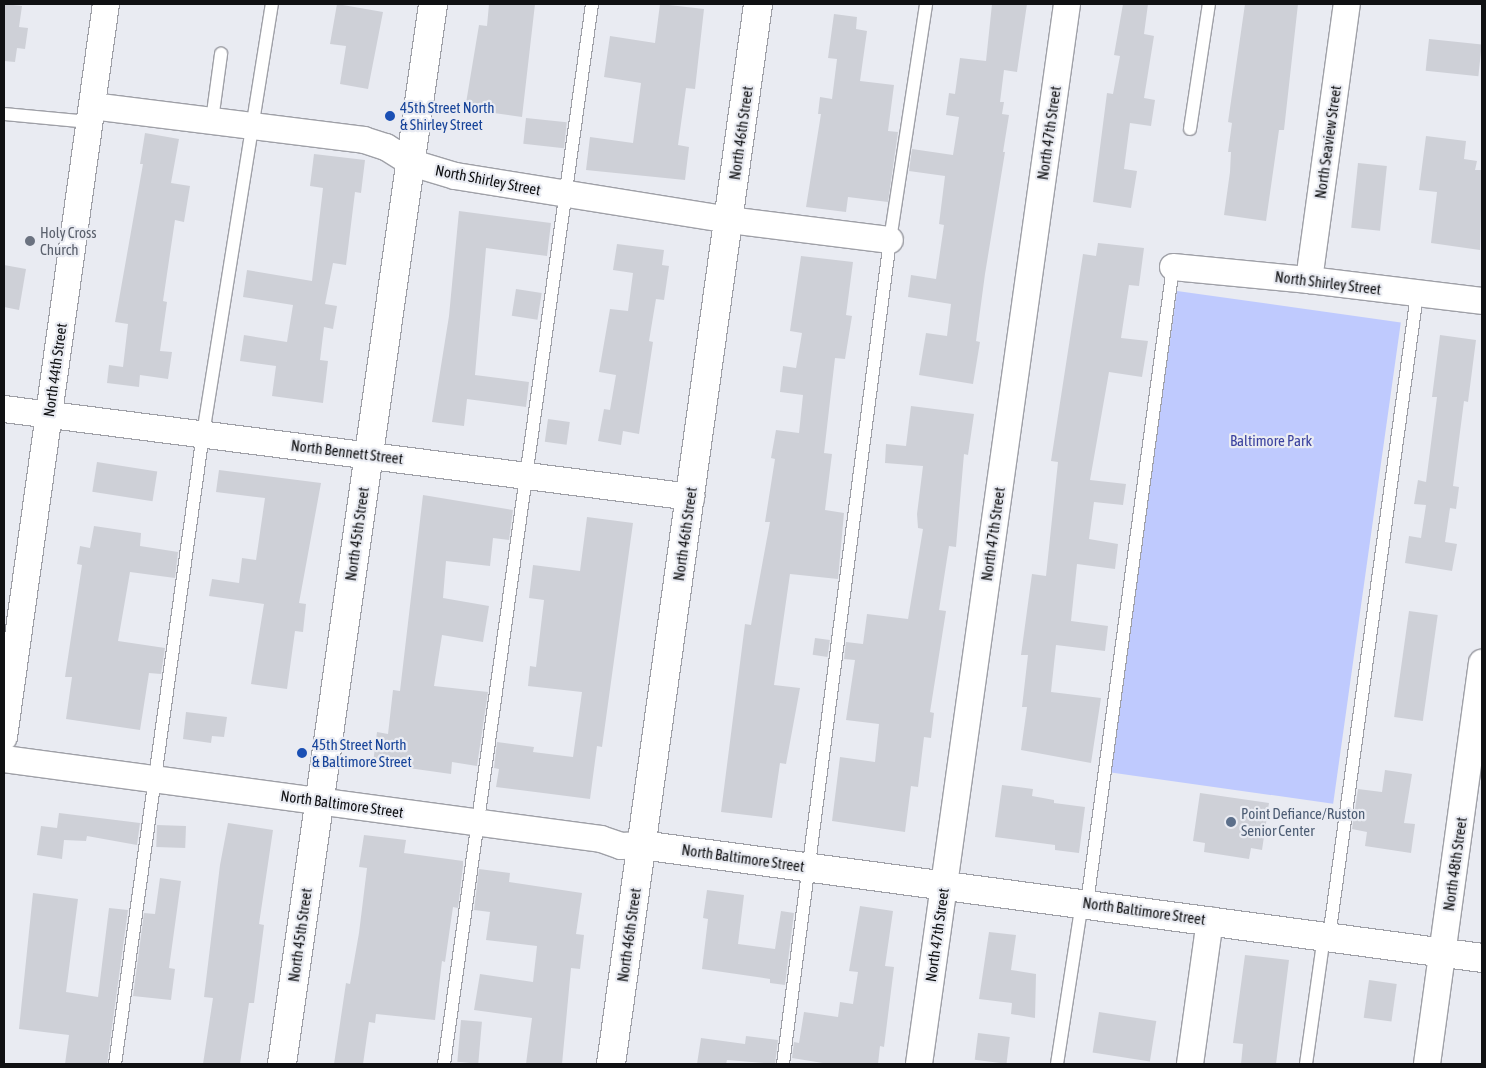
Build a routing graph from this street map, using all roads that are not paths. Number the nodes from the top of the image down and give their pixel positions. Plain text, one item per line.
1 (106, 4) edge
2 (272, 4) edge
3 (433, 4) edge
4 (592, 4) edge
5 (758, 4) edge
6 (926, 4) edge
7 (1067, 4) edge
8 (1209, 4) edge
9 (1347, 4) edge
10 (221, 54) dead end
11 (4, 114) edge
12 (90, 114) junction
13 (212, 120) junction
14 (254, 125) junction
15 (1190, 129) dead end
16 (412, 163) junction
17 (566, 194) junction
18 (729, 220) junction
19 (890, 240) junction
20 (1174, 267) joint
21 (1309, 280) junction
22 (1417, 295) junction
23 (1482, 302) edge
24 (4, 409) edge
25 (49, 414) junction
26 (204, 434) junction
27 (368, 454) junction
28 (526, 475) junction
29 (691, 496) junction
30 (1482, 663) edge
31 (4, 737) edge
32 (4, 759) edge
33 (154, 779) junction
34 (319, 801) junction
35 (478, 823) junction
36 (642, 845) junction
37 (810, 867) junction
38 (944, 885) junction
39 (1084, 903) junction
40 (1210, 920) junction
41 (1326, 937) junction
42 (1442, 952) junction
43 (1482, 958) edge
44 (115, 1064) edge
45 (282, 1064) edge
46 (444, 1064) edge
47 (611, 1064) edge
48 (783, 1064) edge
49 (919, 1064) edge
50 (1057, 1064) edge
51 (1190, 1064) edge
52 (1306, 1064) edge
53 (1427, 1064) edge

1 - 12 street, North 44th Street
2 - 14 lane
3 - 16 street, North 45th Street
4 - 17 lane
5 - 18 street, North 46th Street
6 - 19 lane
7 - 38 street, North 47th Street
8 - 15 lane
9 - 21 street, North Seaview Street
10 - 13 lane
11 - 12 lane
12 - 13 street, North Shirley Street
12 - 25 street, North 44th Street
13 - 14 street, North Shirley Street
14 - 16 street, North Shirley Street
14 - 26 lane
16 - 17 street, North Shirley Street
16 - 27 street, North 45th Street
17 - 18 street, North Shirley Street
17 - 28 lane
18 - 19 street, North Shirley Street
18 - 29 street, North 46th Street
19 - 37 lane
20 - 21 street, North Shirley Street
20 - 39 lane
21 - 22 street, North Shirley Street
22 - 23 street, North Shirley Street
22 - 41 lane
24 - 25 street, North Bennett Street
25 - 26 street, North Bennett Street
25 - 31 street, North 44th Street
26 - 27 street, North Bennett Street
26 - 33 lane
27 - 28 street, North Bennett Street
27 - 34 street, North 45th Street
28 - 29 street, North Bennett Street
28 - 35 lane
29 - 36 street, North 46th Street
30 - 42 street, North 48th Street
32 - 33 street, North Baltimore Street
33 - 34 street, North Baltimore Street
33 - 44 lane
34 - 35 street, North Baltimore Street
34 - 45 street, North 45th Street
35 - 36 street, North Baltimore Street
35 - 46 lane
36 - 37 street, North Baltimore Street
36 - 47 street, North 46th Street
37 - 38 street, North Baltimore Street
37 - 48 lane
38 - 39 street, North Baltimore Street
38 - 49 street, North 47th Street
39 - 40 street, North Baltimore Street
39 - 50 lane
40 - 41 street, North Baltimore Street
40 - 51 street
41 - 42 street, North Baltimore Street
41 - 52 lane
42 - 43 street, North Baltimore Street
42 - 53 street, North 48th Street

